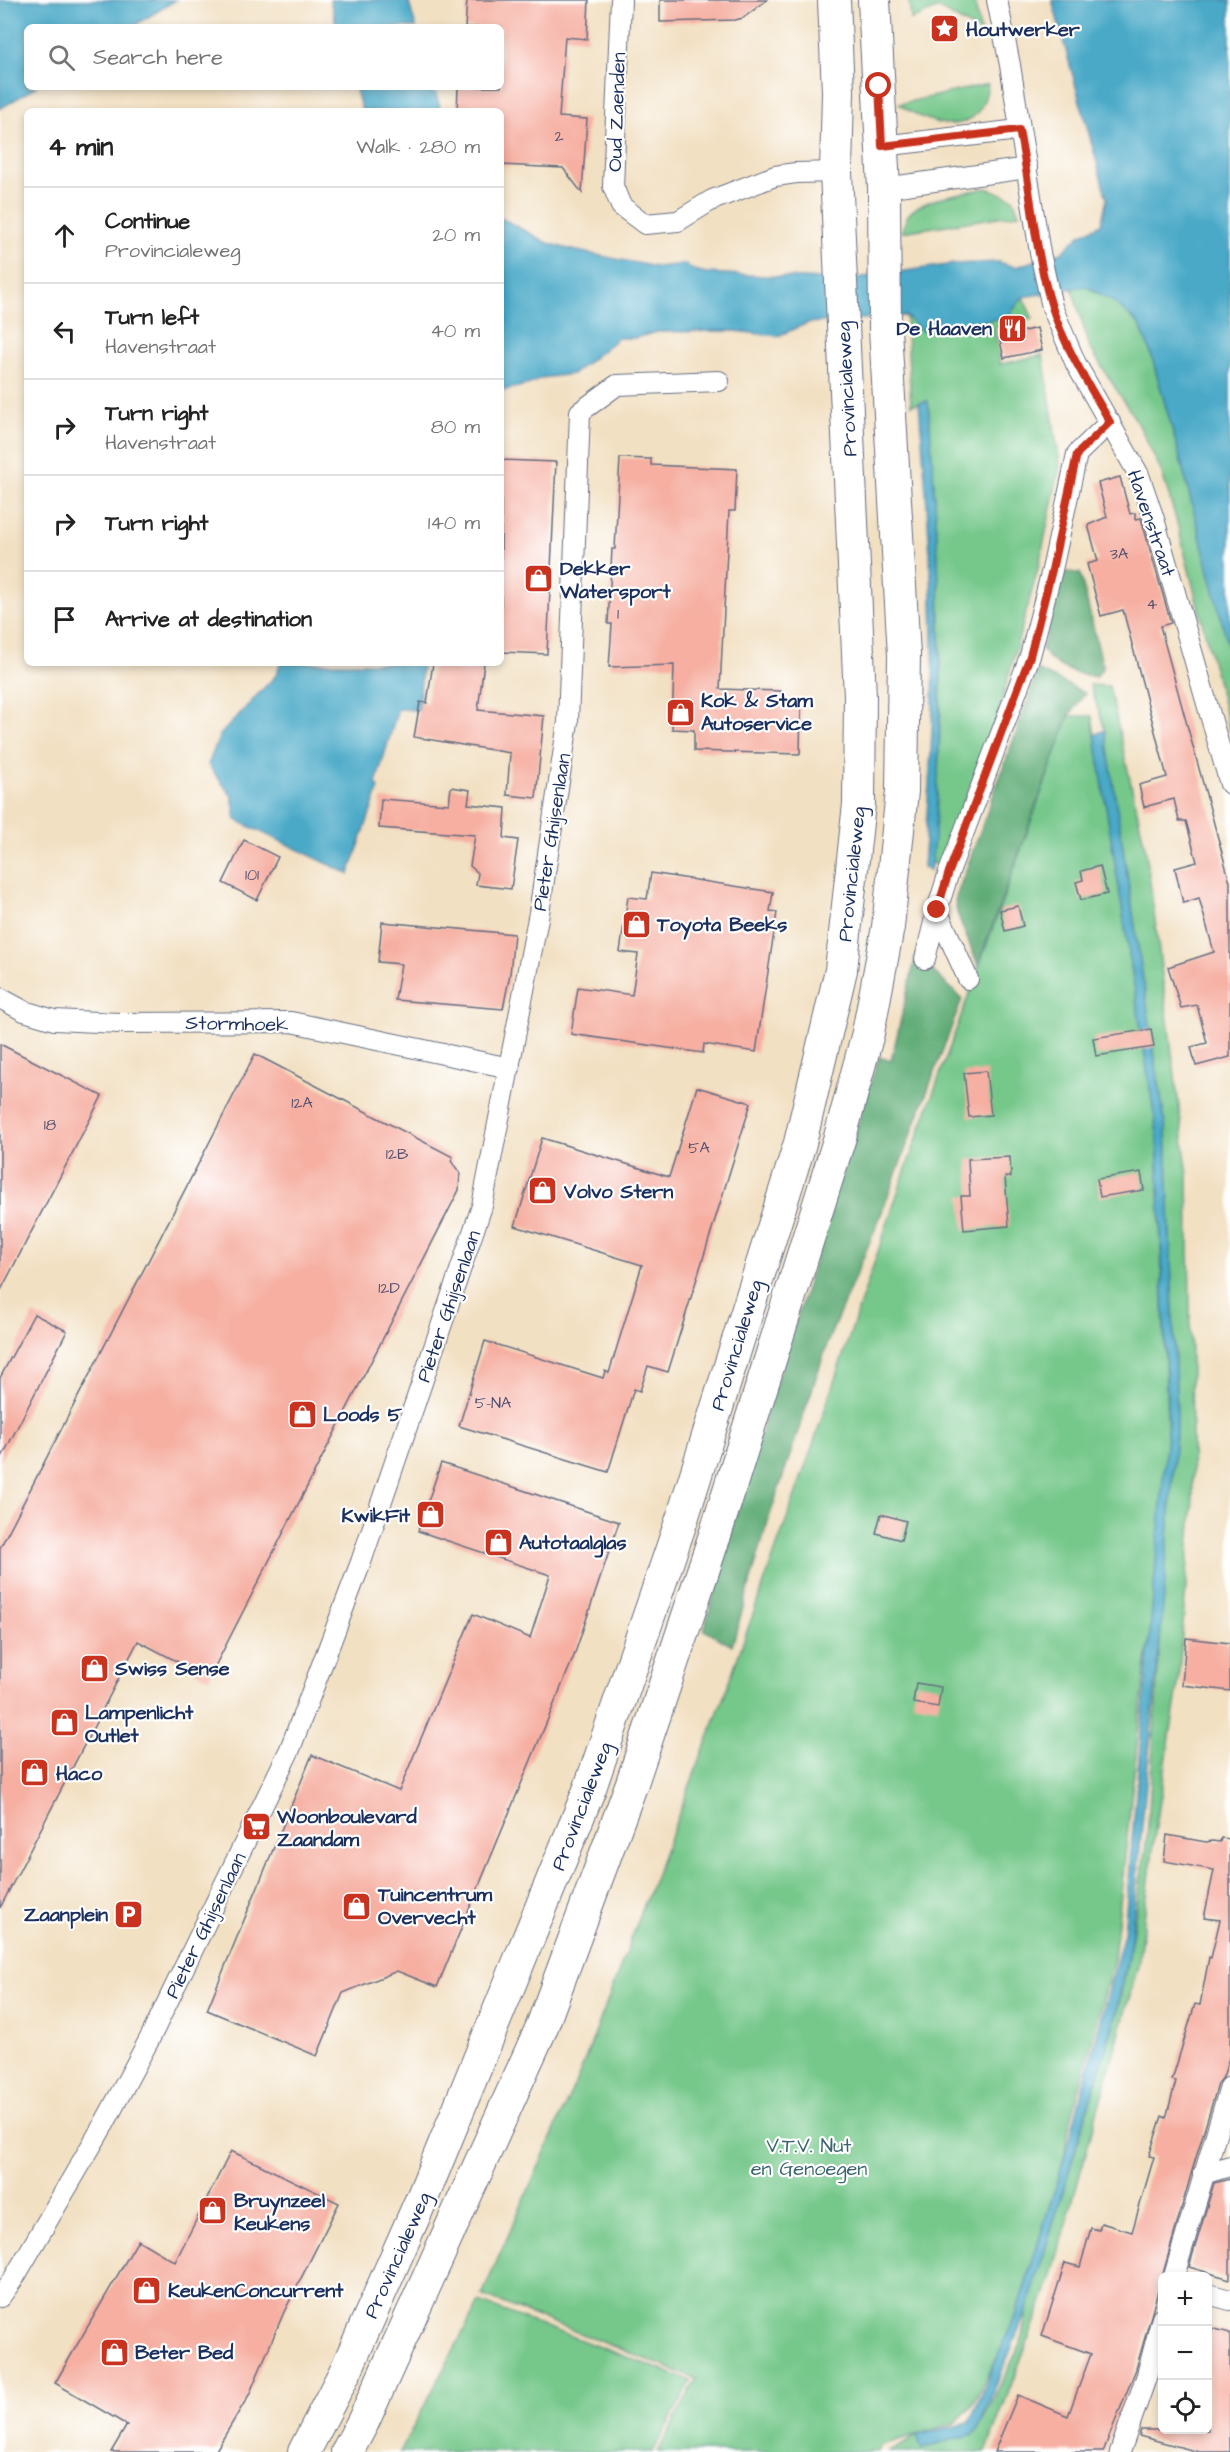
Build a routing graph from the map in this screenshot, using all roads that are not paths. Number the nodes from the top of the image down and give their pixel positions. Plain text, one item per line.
1 (621, 0) edge
2 (834, 0) edge
3 (874, 0) edge
4 (997, 0) edge
5 (1019, 130) junction
6 (882, 146) junction
7 (1027, 168) junction
8 (836, 172) junction
9 (884, 188) junction
10 (719, 381) dead end
11 (1110, 422) junction
12 (1230, 784) edge
13 (937, 910) junction
14 (925, 959) dead end
15 (968, 979) dead end
16 (0, 998) edge
17 (510, 1068) junction
18 (1230, 2087) edge
19 (1230, 2166) edge
20 (1203, 2174) junction
21 (1175, 2272) edge
22 (1212, 2295) edge
23 (0, 2297) edge
24 (1230, 2300) edge
25 (1160, 2326) edge
26 (304, 2452) edge
27 (347, 2452) edge
28 (1120, 2452) edge

1 - 8 street, Oud Zaenden
2 - 8 main road, Provincialeweg
3 - 6 main road, Provincialeweg
4 - 5 street, Havenstraat
5 - 6 street
5 - 7 street, Havenstraat
6 - 8 main road
6 - 9 main road, Provincialeweg
7 - 9 street
7 - 11 street, Havenstraat
8 - 9 main road
8 - 26 main road, Provincialeweg
9 - 27 main road, Provincialeweg
10 - 17 street, Pieter Ghijsenlaan
11 - 12 street, Havenstraat
11 - 13 street
13 - 14 street
13 - 15 street
16 - 17 street, Stormhoek
17 - 23 street, Pieter Ghijsenlaan
18 - 20 street
19 - 20 street
20 - 21 street
22 - 24 street
25 - 28 street

